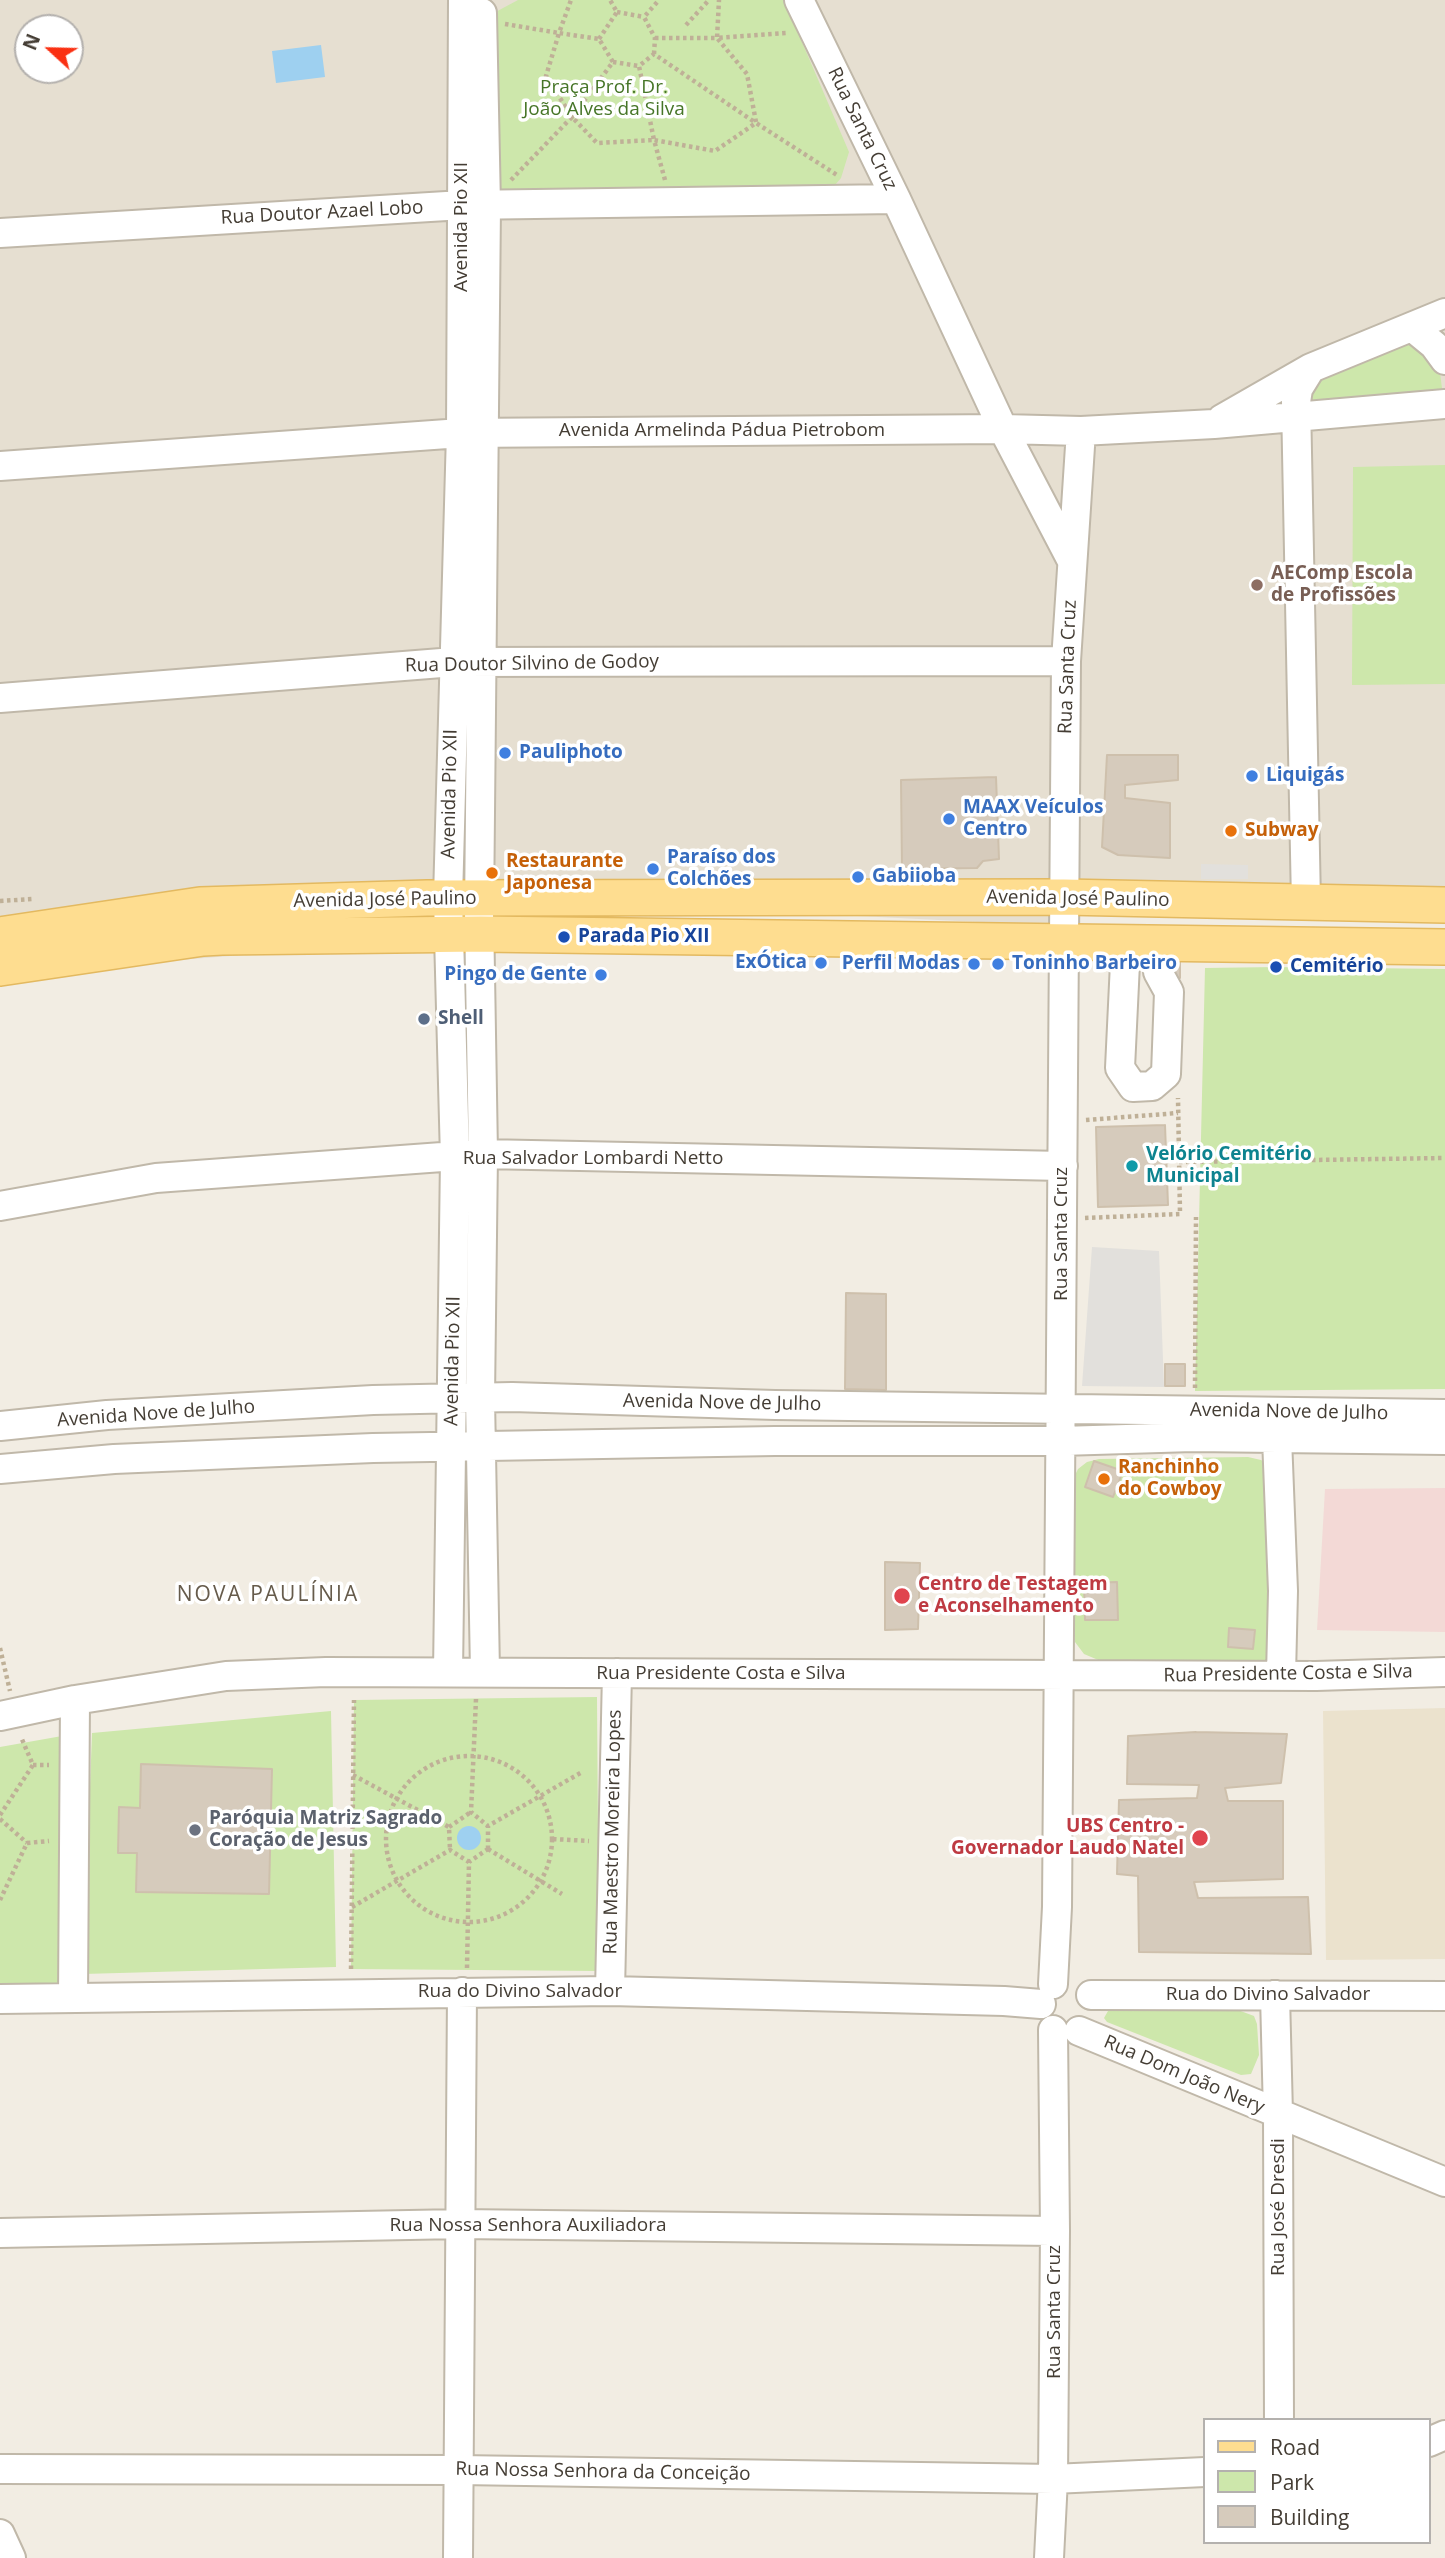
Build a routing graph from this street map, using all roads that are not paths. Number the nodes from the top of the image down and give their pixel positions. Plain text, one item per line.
1 (463, 0) edge
2 (482, 0) edge
3 (799, 0) edge
4 (896, 199) junction
5 (475, 205) junction
6 (0, 233) edge
7 (1445, 313) edge
8 (1412, 327) junction
9 (1445, 360) edge
10 (1311, 368) junction
11 (1445, 404) edge
12 (1296, 415) junction
13 (1214, 424) junction
14 (1003, 429) junction
15 (1081, 431) junction
16 (472, 433) junction
17 (0, 466) edge
18 (1072, 561) junction
19 (1066, 661) junction
20 (454, 662) junction
21 (482, 662) junction
22 (0, 698) edge
23 (1064, 897) junction
24 (464, 898) junction
25 (1306, 903) junction
26 (1445, 905) edge
27 (465, 934) junction
28 (0, 935) edge
29 (1064, 941) junction
30 (1445, 947) edge
31 (0, 968) edge
32 (481, 1023) junction
33 (451, 1024) junction
34 (483, 1154) junction
35 (455, 1158) junction
36 (1063, 1166) junction
37 (0, 1206) edge
38 (480, 1398) junction
39 (452, 1399) junction
40 (1061, 1409) junction
41 (1445, 1414) edge
42 (0, 1426) edge
43 (1278, 1438) junction
44 (1445, 1440) edge
45 (1061, 1441) junction
46 (481, 1446) junction
47 (452, 1447) junction
48 (0, 1469) edge
49 (448, 1672) junction
50 (1445, 1672) edge
51 (617, 1673) junction
52 (1059, 1675) junction
53 (1281, 1675) junction
54 (480, 1686) junction
55 (75, 1700) junction
56 (0, 1716) edge
57 (465, 1983) junction
58 (610, 1991) junction
59 (1065, 1991) junction
60 (1275, 1995) junction
61 (1445, 1996) edge
62 (73, 1997) junction
63 (0, 1999) edge
64 (1068, 2031) junction
65 (1278, 2114) junction
66 (1445, 2182) edge
67 (460, 2224) junction
68 (1055, 2231) junction
69 (0, 2233) edge
70 (1279, 2418) edge
71 (0, 2469) edge
72 (459, 2470) junction
73 (1204, 2472) edge
74 (1053, 2479) junction
75 (0, 2534) edge
76 (12, 2558) edge
77 (458, 2558) edge
78 (1049, 2558) edge

1 - 5 street, Avenida Pio XII
2 - 5 street, Avenida Pio XII
3 - 4 street, Rua Santa Cruz
4 - 5 street, Rua Doutor Azael Lobo
4 - 14 street, Rua Santa Cruz
5 - 6 street, Rua Doutor Azael Lobo
5 - 16 street, Avenida Pio XII
7 - 8 street
8 - 9 street
8 - 10 street
10 - 12 street
10 - 13 street
11 - 12 street, Avenida Armelinda Pádua Pietrobom
12 - 13 street, Avenida Armelinda Pádua Pietrobom
12 - 25 street
13 - 15 street, Avenida Armelinda Pádua Pietrobom
14 - 15 street, Avenida Armelinda Pádua Pietrobom
14 - 16 street, Avenida Armelinda Pádua Pietrobom
14 - 18 street, Rua Santa Cruz
15 - 18 street, Rua Santa Cruz
16 - 17 street, Avenida Armelinda Pádua Pietrobom
16 - 20 street, Avenida Pio XII
16 - 21 street, Avenida Pio XII
18 - 19 street, Rua Santa Cruz
19 - 21 street, Rua Doutor Silvino de Godoy
19 - 23 street, Rua Santa Cruz
20 - 21 street, Rua Doutor Silvino de Godoy
20 - 22 street, Rua Doutor Silvino de Godoy
20 - 24 street, Avenida Pio XII
21 - 24 street, Avenida Pio XII
23 - 24 main road, Avenida José Paulino
23 - 25 main road, Avenida José Paulino
23 - 29 street, Rua Santa Cruz
24 - 27 street, Avenida Pio XII
24 - 28 main road, Avenida José Paulino
25 - 26 main road, Avenida José Paulino
27 - 29 main road, Avenida José Paulino
27 - 31 main road, Avenida José Paulino
27 - 32 street, Avenida Pio XII
27 - 33 street, Avenida Pio XII
29 - 30 main road, Avenida José Paulino
29 - 36 street, Rua Santa Cruz
32 - 33 street
32 - 34 street, Avenida Pio XII
33 - 35 street, Avenida Pio XII
34 - 35 street, Rua Salvador Lombardi Netto
34 - 36 street, Rua Salvador Lombardi Netto
34 - 38 street, Avenida Pio XII
35 - 37 street, Rua Salvador Lombardi Netto
35 - 39 street, Avenida Pio XII
36 - 40 street, Rua Santa Cruz
38 - 39 street, Avenida Nove de Julho
38 - 40 street, Avenida Nove de Julho
38 - 46 street, Avenida Pio XII
39 - 42 street, Avenida Nove de Julho
39 - 47 street, Avenida Pio XII
40 - 41 street, Avenida Nove de Julho
40 - 45 street, Rua Santa Cruz
43 - 44 street, Avenida Nove de Julho
43 - 45 street, Avenida Nove de Julho
43 - 53 street
45 - 46 street, Avenida Nove de Julho
45 - 52 street, Rua Santa Cruz
46 - 47 street, Avenida Nove de Julho
46 - 54 street, Avenida Pio XII
47 - 48 street, Avenida Nove de Julho
47 - 49 street, Avenida Pio XII
49 - 54 street, Rua Presidente Costa e Silva
49 - 55 street, Rua Presidente Costa e Silva
50 - 53 street, Rua Presidente Costa e Silva
51 - 52 street, Rua Presidente Costa e Silva
51 - 54 street, Rua Presidente Costa e Silva
51 - 58 street, Rua Maestro Moreira Lopes
52 - 53 street, Rua Presidente Costa e Silva
52 - 59 street, Rua Santa Cruz
55 - 56 street, Rua Presidente Costa e Silva
55 - 62 street
57 - 58 street, Rua do Divino Salvador
57 - 62 street, Rua do Divino Salvador
57 - 67 street
58 - 59 street, Rua do Divino Salvador
59 - 60 street, Rua do Divino Salvador
59 - 64 street
59 - 64 street, Rua Santa Cruz
60 - 61 street, Rua do Divino Salvador
60 - 65 street, Rua José Dresdi
62 - 63 street, Rua do Divino Salvador
64 - 65 street, Rua Dom João Nery
64 - 68 street, Rua Santa Cruz
65 - 66 street, Rua Dom João Nery
65 - 70 street, Rua José Dresdi
67 - 68 street, Rua Nossa Senhora Auxiliadora
67 - 69 street, Rua Nossa Senhora Auxiliadora
67 - 72 street
68 - 74 street, Rua Santa Cruz
71 - 72 street, Rua Nossa Senhora da Conceição
72 - 74 street, Rua Nossa Senhora da Conceição
72 - 77 street
73 - 74 street, Rua Nossa Senhora da Conceição
74 - 78 street, Rua Santa Cruz
75 - 76 street

